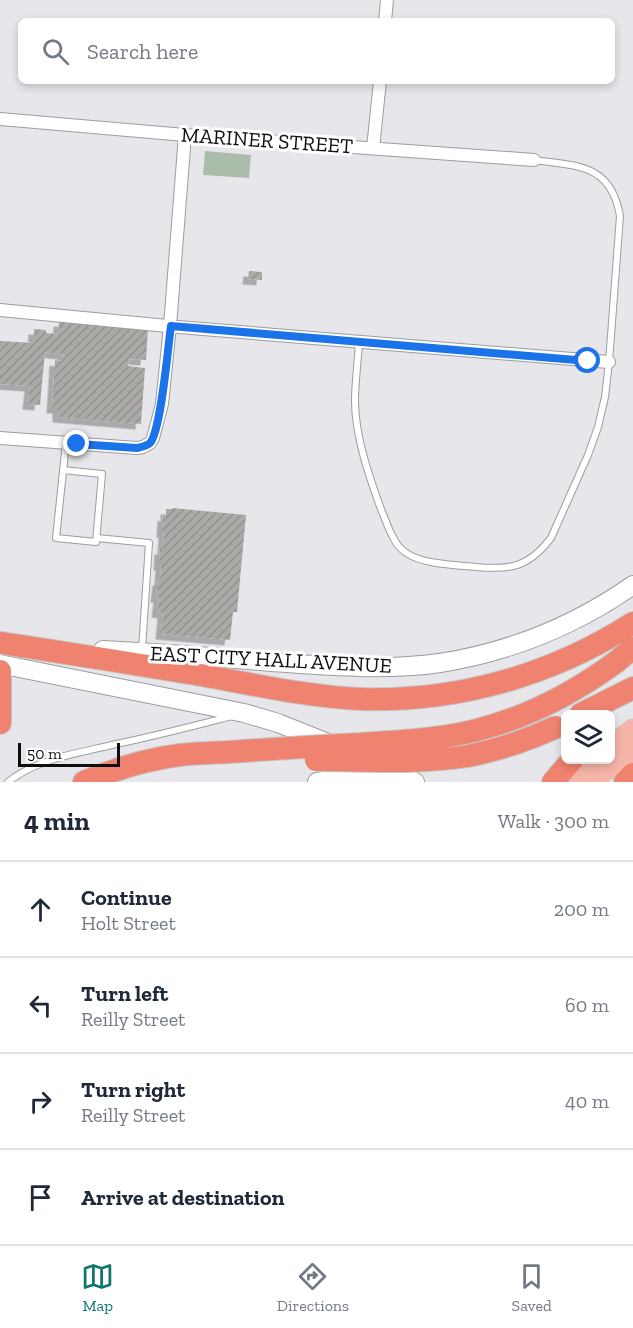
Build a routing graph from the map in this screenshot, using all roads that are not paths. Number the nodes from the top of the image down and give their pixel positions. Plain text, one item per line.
1 (387, 0) edge
2 (385, 18) edge
3 (380, 84) edge
4 (0, 119) edge
5 (185, 135) junction
6 (373, 148) junction
7 (534, 160) joint
8 (0, 310) edge
9 (171, 326) junction
10 (359, 342) junction
11 (609, 362) junction
12 (0, 438) edge
13 (71, 444) junction
14 (63, 470) junction
15 (97, 538) junction
16 (633, 585) edge
17 (633, 623) edge
18 (633, 648) edge
19 (0, 650) edge
20 (142, 652) junction
21 (0, 671) edge
22 (633, 688) edge
23 (633, 694) edge
24 (589, 710) edge
25 (615, 712) edge
26 (244, 713) junction
27 (0, 723) edge
28 (561, 725) edge
29 (633, 729) edge
30 (615, 742) edge
31 (633, 749) edge
32 (228, 752) junction
33 (568, 764) edge
34 (589, 764) edge
35 (633, 774) edge
36 (8, 782) edge
37 (84, 782) edge
38 (317, 782) edge
39 (387, 782) edge
40 (415, 782) edge
41 (553, 782) edge
42 (571, 782) edge
43 (592, 782) edge
44 (625, 782) edge

1 - 2 street
3 - 6 street
4 - 5 street, MARINER STREET
5 - 6 street, MARINER STREET
5 - 9 street
6 - 7 street, MARINER STREET
7 - 11 lane
8 - 9 street
9 - 10 street
9 - 13 street
10 - 11 street
10 - 11 lane
12 - 13 street
13 - 14 lane
14 - 15 lane
14 - 15 lane
15 - 20 lane
16 - 20 main road, EAST CITY HALL AVENUE
17 - 19 highway
18 - 32 highway, bridge
19 - 20 main road, EAST CITY HALL AVENUE
19 - 26 main road, EAST CITY HALL AVENUE
21 - 27 highway
22 - 24 highway
23 - 25 highway
26 - 36 lane
26 - 40 main road, EAST CITY HALL AVENUE
28 - 32 highway, bridge
29 - 30 main road
31 - 43 main road
32 - 37 highway
33 - 41 highway
34 - 42 main road
35 - 44 highway
38 - 39 main road

